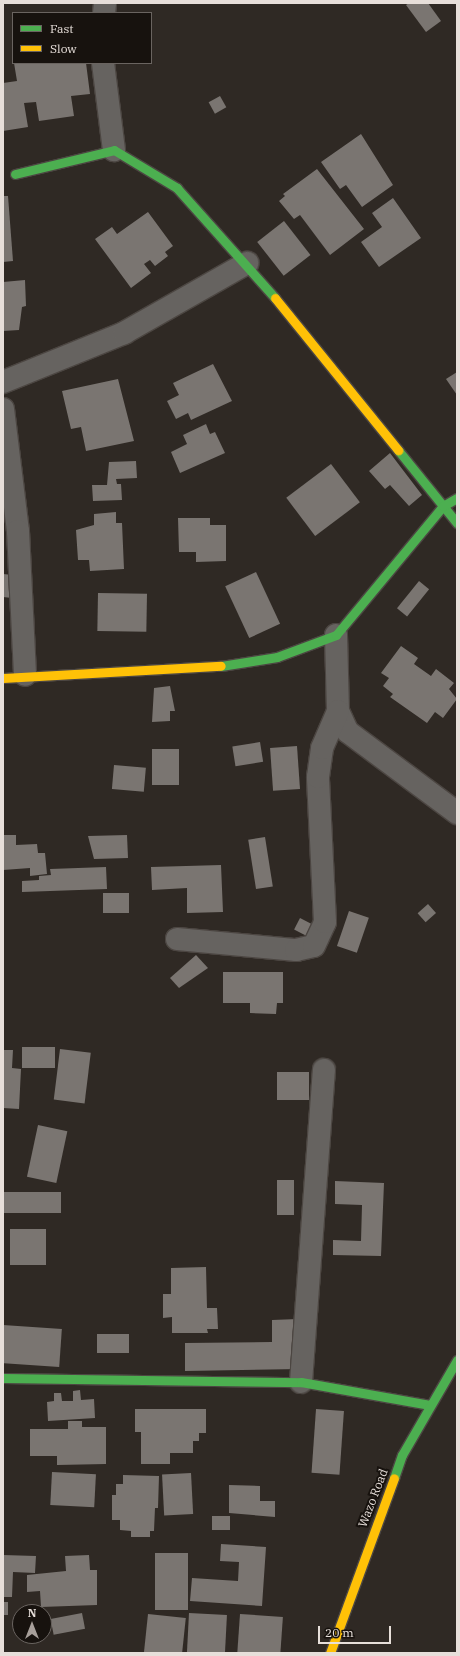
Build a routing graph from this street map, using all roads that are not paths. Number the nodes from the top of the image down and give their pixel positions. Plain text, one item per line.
1 (103, 64) edge
2 (114, 150) junction
3 (15, 174) dead end
4 (247, 263) junction
5 (3, 382) edge
6 (3, 409) edge
7 (457, 498) edge
8 (443, 506) junction
9 (457, 523) edge
10 (336, 635) junction
11 (25, 675) junction
12 (3, 678) edge
13 (338, 710) junction
14 (457, 813) edge
15 (176, 938) dead end
16 (324, 1070) dead end
17 (457, 1360) edge
18 (3, 1378) edge
19 (301, 1382) junction
20 (430, 1405) junction
21 (330, 1653) edge

1 - 2 street
2 - 3 street
2 - 4 street
4 - 5 street
4 - 8 street
6 - 11 street
7 - 8 street
8 - 9 street
8 - 10 street
10 - 11 street
10 - 13 street
11 - 12 street
13 - 14 street
13 - 15 street
16 - 19 street
17 - 20 street, Wazo Road
18 - 19 street
19 - 20 street
20 - 21 street, Wazo Road

